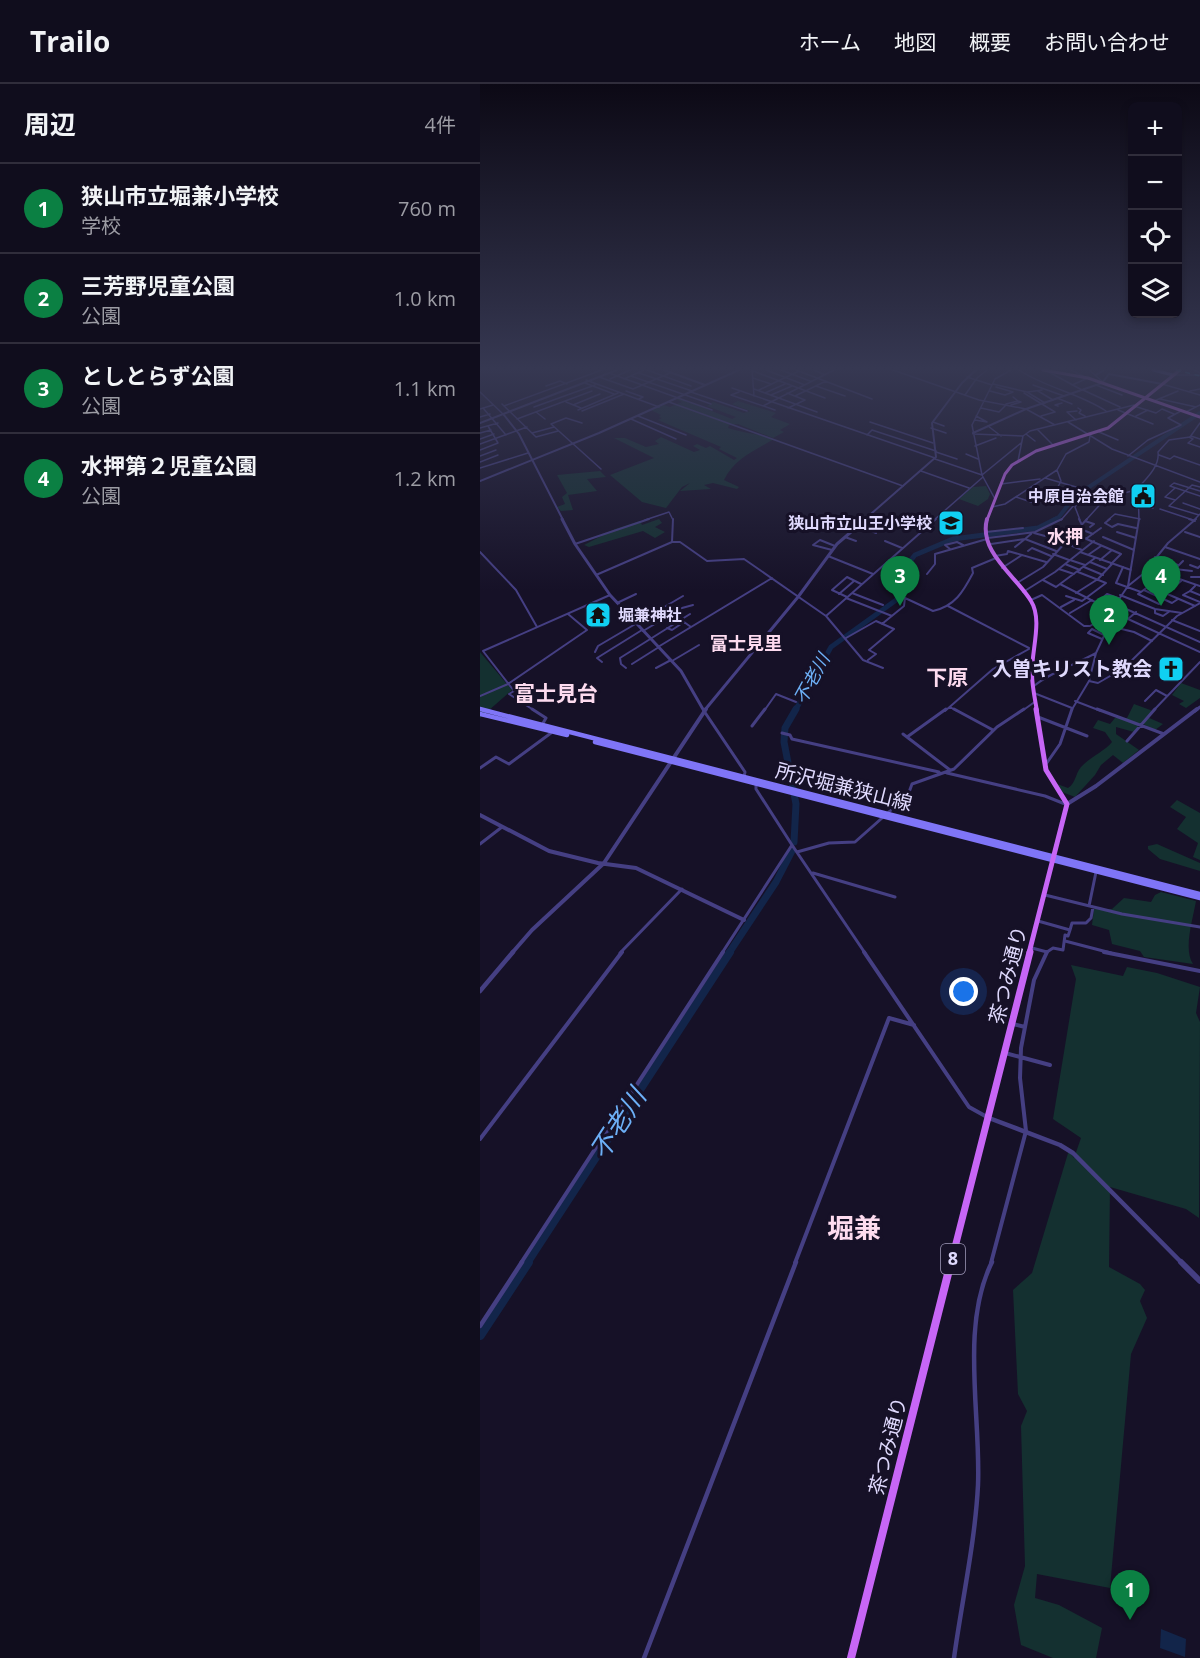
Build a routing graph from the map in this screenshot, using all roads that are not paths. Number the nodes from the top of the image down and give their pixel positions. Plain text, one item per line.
1 (497, 443) edge
2 (523, 443) edge
3 (573, 443) edge
4 (574, 443) edge
5 (784, 443) edge
6 (891, 443) edge
7 (912, 443) edge
8 (933, 443) edge
9 (982, 443) edge
10 (1019, 443) edge
11 (1021, 443) edge
12 (1051, 443) edge
13 (1063, 443) edge
14 (1086, 443) edge
15 (1104, 443) edge
16 (1144, 443) edge
17 (1166, 443) edge
18 (494, 445) junction
19 (975, 446) joint
20 (1054, 446) junction
21 (480, 450) edge
22 (496, 450) junction
23 (936, 452) junction
24 (528, 453) junction
25 (966, 454) dead end
26 (498, 455) junction
27 (1159, 455) junction
28 (480, 456) edge
29 (1129, 457) junction
30 (935, 459) junction
31 (957, 459) dead end
32 (978, 459) junction
33 (501, 460) junction
34 (531, 460) junction
35 (1018, 460) junction
36 (480, 465) edge
37 (1200, 465) edge
38 (1154, 467) junction
39 (601, 469) dead end
40 (1057, 470) junction
41 (921, 471) junction
42 (982, 476) junction
43 (1042, 478) junction
44 (480, 481) edge
45 (1061, 481) junction
46 (1200, 482) edge
47 (1001, 484) junction
48 (903, 486) junction
49 (1200, 487) edge
50 (1175, 488) junction
51 (1188, 488) junction
52 (969, 489) junction
53 (1138, 489) junction
54 (1184, 491) junction
55 (1200, 491) edge
56 (1082, 496) junction
57 (1200, 496) edge
58 (1015, 497) junction
59 (995, 499) junction
60 (1051, 500) dead end
61 (1175, 500) junction
62 (1034, 502) dead end
63 (1183, 503) dead end
64 (1140, 504) junction
65 (992, 507) junction
66 (1153, 508) dead end
67 (1160, 509) dead end
68 (1200, 509) edge
69 (1200, 515) edge
70 (1127, 516) junction
71 (1140, 519) junction
72 (1194, 521) junction
73 (1083, 522) junction
74 (1118, 524) junction
75 (1200, 524) edge
76 (860, 526) junction
77 (1090, 527) dead end
78 (1023, 528) dead end
79 (1078, 528) junction
80 (1101, 528) dead end
81 (1136, 528) junction
82 (1184, 531) junction
83 (1117, 532) dead end
84 (876, 533) dead end
85 (1032, 533) junction
86 (1074, 534) junction
87 (1093, 534) junction
88 (988, 536) junction
89 (1045, 536) dead end
90 (846, 537) junction
91 (1103, 537) dead end
92 (1136, 537) junction
93 (1200, 537) edge
94 (1087, 538) junction
95 (1025, 539) junction
96 (885, 541) dead end
97 (1094, 541) junction
98 (672, 542) junction
99 (856, 542) dead end
100 (1065, 543) junction
101 (575, 544) junction
102 (991, 544) junction
103 (835, 546) junction
104 (963, 546) junction
105 (1101, 546) junction
106 (1164, 546) junction
107 (1015, 547) dead end
108 (902, 548) junction
109 (950, 549) junction
110 (832, 550) junction
111 (1112, 550) junction
112 (1134, 550) junction
113 (1028, 551) dead end
114 (1056, 551) junction
115 (1081, 551) junction
116 (480, 552) edge
117 (1022, 555) junction
118 (1052, 555) junction
119 (1088, 555) junction
120 (828, 556) junction
121 (995, 557) junction
122 (1155, 557) junction
123 (1095, 558) junction
124 (1070, 560) junction
125 (1100, 560) junction
126 (1200, 560) edge
127 (1183, 561) dead end
128 (1046, 562) junction
129 (1090, 562) junction
130 (1065, 564) junction
131 (1112, 564) junction
132 (1149, 564) junction
133 (1178, 565) junction
134 (1190, 565) dead end
135 (1085, 566) junction
136 (1200, 566) edge
137 (1123, 567) junction
138 (1002, 568) junction
139 (1059, 569) junction
140 (1107, 569) junction
141 (1131, 570) junction
142 (1178, 570) junction
143 (1079, 571) junction
144 (1192, 571) dead end
145 (1144, 572) junction
146 (1161, 573) junction
147 (873, 574) junction
148 (927, 574) dead end
149 (1103, 574) junction
150 (596, 575) junction
151 (1075, 575) junction
152 (1170, 576) junction
153 (1156, 577) junction
154 (1191, 577) dead end
155 (772, 578) junction
156 (1098, 579) junction
157 (1200, 579) edge
158 (1042, 580) junction
159 (854, 581) junction
160 (1181, 581) junction
161 (1016, 583) junction
162 (861, 584) junction
163 (1060, 584) junction
164 (1127, 586) junction
165 (1197, 586) edge
166 (1174, 587) junction
167 (1142, 591) junction
168 (1190, 591) junction
169 (1023, 592) junction
170 (852, 593) junction
171 (1076, 593) junction
172 (636, 594) dead end
173 (839, 594) junction
174 (1166, 594) junction
175 (609, 595) junction
176 (1200, 595) edge
177 (683, 596) dead end
178 (1066, 596) dead end
179 (798, 597) junction
180 (1119, 597) junction
181 (846, 598) junction
182 (1087, 598) junction
183 (1178, 599) junction
184 (1031, 600) junction
185 (1074, 600) junction
186 (1092, 600) junction
187 (1164, 600) junction
188 (1200, 602) edge
189 (617, 603) junction
190 (1115, 604) junction
191 (1159, 604) junction
192 (693, 605) dead end
193 (883, 605) dead end
194 (948, 606) junction
195 (1195, 606) junction
196 (1060, 607) junction
197 (1155, 609) junction
198 (1170, 611) junction
199 (1136, 612) junction
200 (1112, 613) junction
201 (1182, 613) junction
202 (567, 614) junction
203 (690, 614) dead end
204 (1070, 614) junction
205 (826, 616) junction
206 (892, 616) junction
207 (1173, 620) junction
208 (636, 624) junction
209 (882, 624) junction
210 (1109, 626) junction
211 (537, 627) junction
212 (691, 627) junction
213 (1167, 627) junction
214 (668, 628) junction
215 (643, 631) junction
216 (1200, 631) edge
217 (1158, 634) junction
218 (1104, 635) junction
219 (650, 638) junction
220 (846, 638) junction
221 (1102, 639) junction
222 (1152, 641) junction
223 (1200, 642) edge
224 (699, 645) dead end
225 (658, 647) junction
226 (1031, 648) junction
227 (595, 652) dead end
228 (1200, 652) edge
229 (1096, 653) junction
230 (868, 660) junction
231 (671, 661) junction
232 (602, 662) dead end
233 (632, 664) dead end
234 (1199, 664) edge
235 (626, 668) dead end
236 (656, 668) dead end
237 (884, 668) dead end
238 (1089, 681) junction
239 (508, 684) junction
240 (1034, 690) junction
241 (480, 696) edge
242 (1167, 696) junction
243 (1036, 701) junction
244 (1075, 701) junction
245 (1145, 701) dead end
246 (796, 702) dead end
247 (949, 706) junction
248 (1200, 707) edge
249 (1072, 708) junction
250 (480, 709) edge
251 (704, 711) junction
252 (480, 714) edge
253 (1037, 717) junction
254 (1141, 724) junction
255 (541, 725) junction
256 (752, 726) dead end
257 (1065, 728) junction
258 (993, 730) junction
259 (550, 733) dead end
260 (782, 733) dead end
261 (903, 734) dead end
262 (1165, 734) junction
263 (1087, 736) dead end
264 (907, 737) junction
265 (1127, 741) dead end
266 (672, 760) junction
267 (1045, 765) junction
268 (480, 768) edge
269 (952, 770) junction
270 (943, 772) junction
271 (744, 777) junction
272 (756, 784) junction
273 (788, 790) junction
274 (1067, 804) junction
275 (480, 814) edge
276 (885, 815) junction
277 (503, 826) junction
278 (480, 844) edge
279 (792, 845) junction
280 (797, 852) junction
281 (1053, 858) junction
282 (604, 863) junction
283 (1096, 872) junction
284 (812, 873) junction
285 (682, 889) junction
286 (1045, 895) junction
287 (1200, 896) edge
288 (895, 897) dead end
289 (1091, 907) junction
290 (744, 920) junction
291 (1038, 921) junction
292 (1200, 927) edge
293 (1070, 930) junction
294 (1065, 941) junction
295 (1032, 948) junction
296 (1047, 952) junction
297 (1200, 970) edge
298 (480, 991) edge
299 (1013, 1024) junction
300 (914, 1025) junction
301 (1025, 1028) junction
302 (1005, 1053) junction
303 (1021, 1058) junction
304 (1050, 1065) dead end
305 (989, 1118) junction
306 (1026, 1131) junction
307 (480, 1139) edge
308 (1200, 1281) edge
309 (480, 1326) edge
310 (644, 1658) edge
311 (850, 1658) edge
312 (954, 1658) edge

1 - 18 street
2 - 24 street
3 - 34 street
4 - 39 street
5 - 48 street
6 - 30 street
7 - 23 street
8 - 23 street
9 - 19 street
10 - 42 street
11 - 35 street
12 - 20 street
13 - 20 main road
14 - 40 street
15 - 29 street
16 - 29 street
17 - 27 street
18 - 21 street
18 - 22 street
19 - 32 street
20 - 35 main road
22 - 26 street
22 - 28 street
23 - 30 street
23 - 31 street
24 - 33 street
24 - 34 street
25 - 32 street
26 - 33 street
26 - 36 street
27 - 37 street
27 - 38 street
29 - 38 street
30 - 41 street
30 - 42 street
32 - 42 street
33 - 36 street
34 - 44 street
34 - 101 street
35 - 47 main road
38 - 46 street
38 - 53 street
40 - 43 street
40 - 45 street
41 - 48 street
41 - 52 street
42 - 52 street
42 - 59 street
43 - 45 street
43 - 47 street
43 - 58 street
45 - 56 street
45 - 60 street
47 - 59 main road
48 - 76 street
49 - 51 street
50 - 51 street
50 - 54 street
50 - 61 street
51 - 54 street
51 - 55 street
52 - 108 street
53 - 64 street
53 - 73 street
54 - 57 street
54 - 61 street
56 - 73 street
56 - 85 street
58 - 62 street
58 - 65 street
59 - 65 main road
61 - 69 street
63 - 68 street
64 - 66 street
64 - 71 street
65 - 88 main road
67 - 72 street
69 - 72 street
70 - 71 street
70 - 74 street
70 - 74 street
71 - 81 street
72 - 75 street
72 - 82 street
73 - 77 street
73 - 79 street
74 - 81 street
76 - 84 street
76 - 90 street
78 - 88 street
79 - 86 street
79 - 87 street
80 - 87 street
81 - 92 street
82 - 93 street
82 - 106 street
83 - 92 street
85 - 88 street
85 - 89 street
85 - 95 street
86 - 94 street
86 - 100 street
87 - 94 street
88 - 102 main road
88 - 104 street
90 - 99 street
90 - 103 street
91 - 112 street
92 - 112 street
94 - 97 street
95 - 102 street
95 - 107 street
95 - 114 street
96 - 108 street
97 - 105 street
97 - 115 street
98 - 101 street
98 - 150 street
98 - 155 street
100 - 114 street
100 - 115 street
101 - 150 street
102 - 121 main road
103 - 110 street
103 - 110 street
104 - 109 street
104 - 109 street
105 - 111 street
105 - 119 street
106 - 122 street
106 - 126 street
108 - 147 street
109 - 148 street
110 - 120 street
111 - 125 street
111 - 131 street
112 - 141 street
113 - 118 street
114 - 118 street
115 - 119 street
115 - 124 street
116 - 211 street
117 - 121 street
117 - 128 street
117 - 138 street
118 - 124 street
118 - 128 street
119 - 123 street
120 - 147 street
120 - 179 street
121 - 138 main road
121 - 194 street
122 - 132 street
122 - 133 street
123 - 125 street
123 - 129 street
124 - 130 street
124 - 135 street
125 - 131 street
127 - 133 street
128 - 161 street
129 - 135 street
129 - 140 street
130 - 139 street
130 - 143 street
131 - 137 street
131 - 140 street
132 - 145 street
132 - 146 street
133 - 142 street
134 - 136 street
135 - 143 street
135 - 149 street
137 - 141 street
137 - 164 street
138 - 161 main road
139 - 151 street
139 - 158 street
140 - 149 street
141 - 164 street
142 - 144 street
142 - 152 street
143 - 151 street
143 - 156 street
145 - 153 street
145 - 164 street
146 - 152 street
146 - 153 street
147 - 162 street
149 - 156 street
150 - 175 street
151 - 163 street
152 - 160 street
153 - 166 street
154 - 157 street
155 - 179 street
155 - 212 street
156 - 171 street
156 - 182 street
157 - 165 street
158 - 163 street
158 - 169 street
159 - 162 street
159 - 173 street
159 - 173 street
160 - 165 street
160 - 166 street
161 - 169 main road
162 - 170 street
163 - 171 street
164 - 167 street
164 - 180 street
165 - 168 street
166 - 174 street
167 - 174 street
167 - 187 street
167 - 191 street
168 - 176 street
168 - 188 street
169 - 184 main road
170 - 181 street
170 - 193 street
171 - 182 street
172 - 189 street
173 - 181 street
174 - 183 street
175 - 189 street
175 - 202 street
177 - 208 street
178 - 185 street
179 - 205 street
179 - 251 street
180 - 186 street
180 - 190 street
180 - 197 street
181 - 205 street
181 - 206 street
182 - 185 street
182 - 186 street
183 - 187 street
183 - 195 street
184 - 196 street
184 - 226 main road
185 - 196 street
186 - 204 street
187 - 191 street
188 - 195 street
189 - 208 street
190 - 199 street
190 - 200 street
191 - 197 street
192 - 215 street
194 - 206 street
194 - 226 street
195 - 201 street
196 - 204 street
197 - 198 street
197 - 198 street
198 - 201 street
199 - 213 street
199 - 217 street
200 - 204 street
200 - 210 street
201 - 207 street
202 - 211 street
202 - 239 street
203 - 214 street
205 - 220 street
206 - 209 street
207 - 213 street
207 - 216 street
208 - 215 street
208 - 227 street
209 - 220 street
209 - 230 street
210 - 218 street
210 - 222 street
211 - 239 street
212 - 214 street
212 - 225 street
213 - 217 street
213 - 223 street
214 - 219 street
215 - 219 street
215 - 232 street
217 - 222 street
217 - 228 street
218 - 221 street
218 - 221 street
219 - 225 street
219 - 235 street
220 - 230 street
221 - 229 street
222 - 238 street
224 - 231 street
225 - 231 street
225 - 233 street
226 - 240 main road
226 - 247 street
229 - 238 street
229 - 240 street
230 - 237 street
231 - 236 street
231 - 251 street
234 - 242 street
238 - 244 street
239 - 241 street
239 - 255 street
240 - 243 main road
240 - 249 street
242 - 245 street
242 - 254 street
243 - 253 main road
243 - 258 street
244 - 249 street
244 - 254 street
246 - 256 street
247 - 258 street
247 - 264 street
248 - 262 street
249 - 257 street
250 - 255 main road, 所沢堀兼狭山線
251 - 266 street
251 - 271 street
252 - 266 main road, 所沢堀兼狭山線
253 - 257 street
253 - 267 main road
254 - 262 street
254 - 265 street
255 - 266 main road, 所沢堀兼狭山線
257 - 263 street
257 - 267 street
258 - 269 street
259 - 268 street
260 - 270 street
261 - 264 street
262 - 274 street
264 - 269 street
266 - 271 main road, 所沢堀兼狭山線
266 - 272 main road, 所沢堀兼狭山線
266 - 282 street
267 - 274 main road
269 - 270 street
270 - 274 street
270 - 276 street
271 - 273 main road, 所沢堀兼狭山線
272 - 273 main road, 所沢堀兼狭山線
272 - 279 street
273 - 276 main road, 所沢堀兼狭山線
274 - 281 main road, 茶つみ通り / 8
275 - 277 street
276 - 280 street
276 - 281 main road, 所沢堀兼狭山線
277 - 278 street
277 - 282 street
279 - 280 street
279 - 290 street
280 - 284 street
281 - 283 main road, 所沢堀兼狭山線
281 - 286 main road, 茶つみ通り / 8
281 - 287 main road, 所沢堀兼狭山線
282 - 285 street
282 - 298 street
283 - 287 main road, 所沢堀兼狭山線
283 - 289 street
284 - 288 street
284 - 300 street
285 - 290 street
285 - 307 street
286 - 289 street
286 - 291 main road, 茶つみ通り / 8
289 - 292 street
289 - 293 street
290 - 309 street
291 - 293 street
291 - 295 main road, 茶つみ通り / 8
293 - 294 street
294 - 296 street
294 - 297 street
295 - 296 street
295 - 299 main road, 茶つみ通り / 8
296 - 301 street
299 - 301 street
299 - 302 main road, 茶つみ通り / 8
300 - 305 street
300 - 310 street
301 - 303 street
302 - 303 street
302 - 305 main road, 茶つみ通り / 8
303 - 304 street
303 - 306 street
305 - 306 street
305 - 311 main road, 茶つみ通り / 8
306 - 308 street
306 - 312 street

